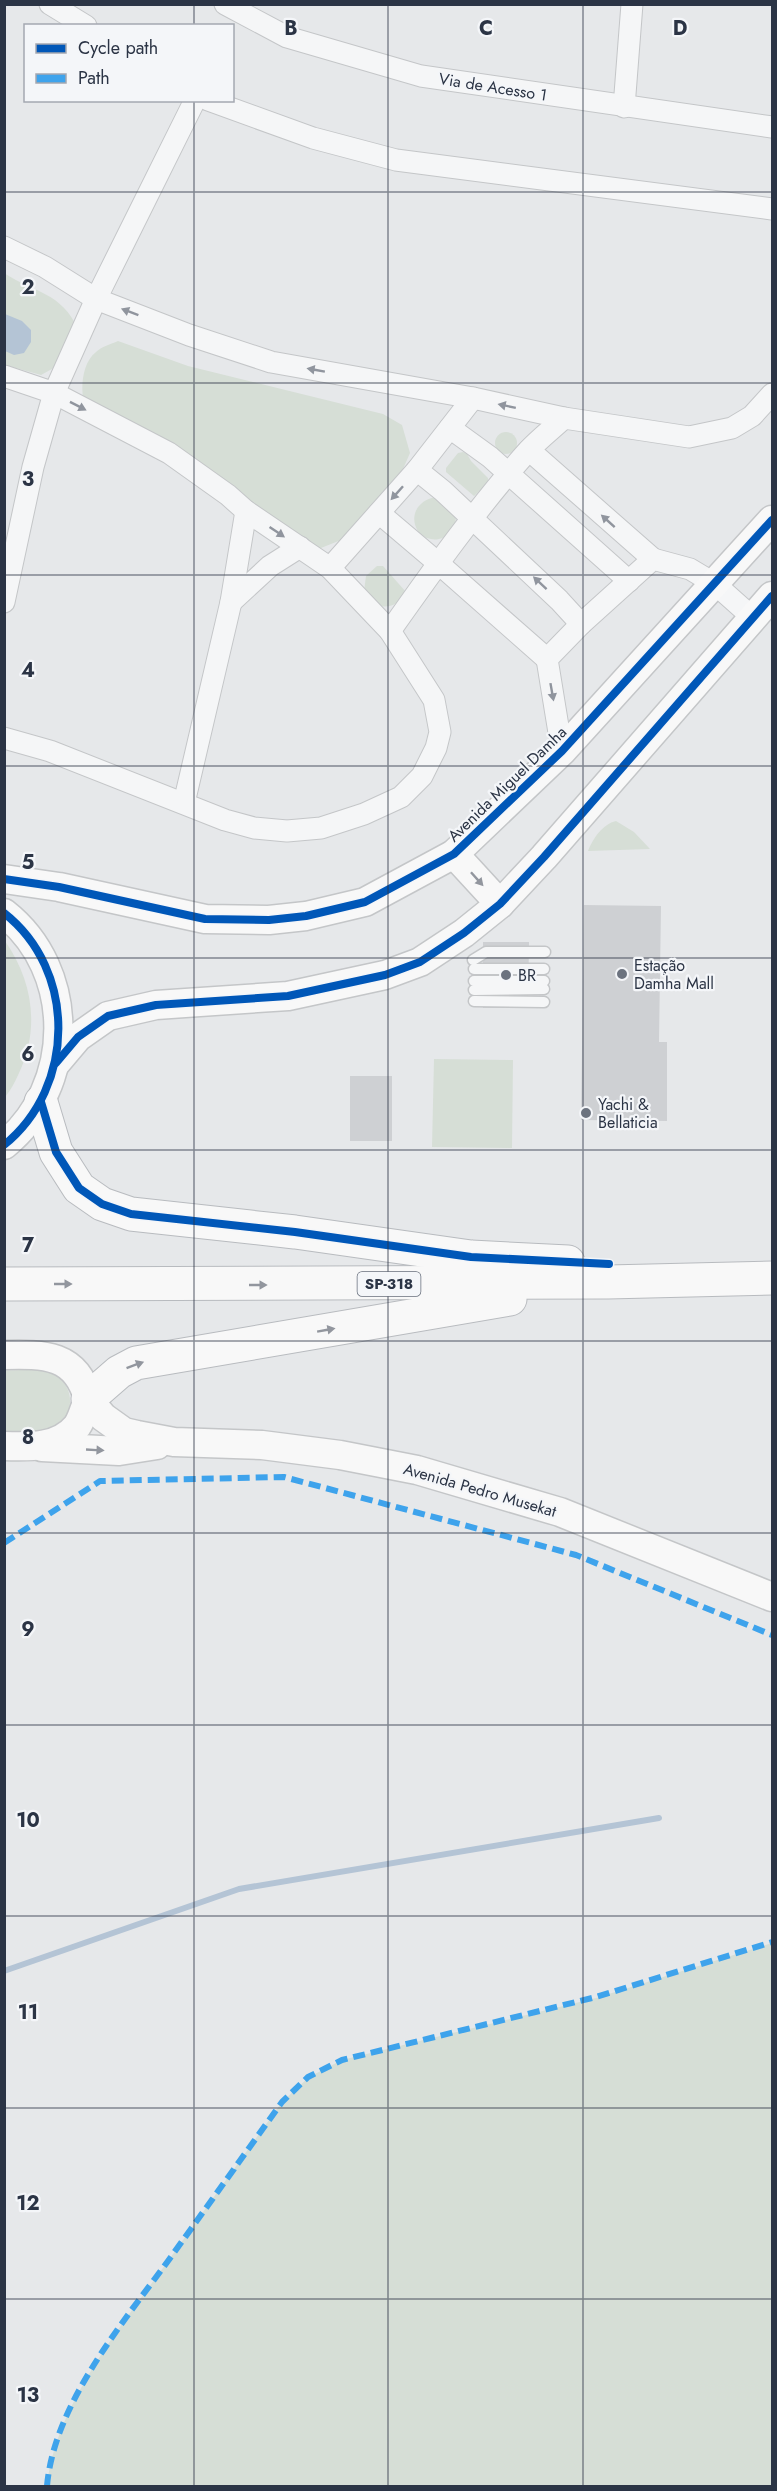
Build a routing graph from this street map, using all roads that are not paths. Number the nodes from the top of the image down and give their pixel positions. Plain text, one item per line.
1 (50, 4) edge
2 (225, 4) edge
3 (632, 4) edge
4 (83, 24) edge
5 (194, 102) edge
6 (214, 102) edge
7 (624, 107) junction
8 (772, 127) edge
9 (772, 209) edge
10 (4, 247) edge
11 (96, 299) junction
12 (4, 376) edge
13 (54, 393) junction
14 (772, 394) edge
15 (473, 398) junction
16 (564, 418) junction
17 (450, 428) junction
18 (528, 450) junction
19 (417, 470) junction
20 (508, 474) junction
21 (246, 511) junction
22 (379, 513) junction
23 (472, 520) junction
24 (772, 520) edge
25 (300, 547) junction
26 (653, 559) junction
27 (438, 563) junction
28 (330, 568) junction
29 (628, 581) junction
30 (716, 584) junction
31 (772, 596) edge
32 (4, 602) edge
33 (231, 602) junction
34 (752, 617) junction
35 (581, 624) junction
36 (390, 631) junction
37 (547, 659) junction
38 (4, 738) edge
39 (562, 751) junction
40 (184, 803) junction
41 (454, 854) junction
42 (4, 879) edge
43 (500, 904) junction
44 (4, 913) edge
45 (545, 952) dead end
46 (544, 969) dead end
47 (474, 975) junction
48 (544, 985) dead end
49 (474, 1001) dead end
50 (544, 1002) dead end
51 (57, 1063) junction
52 (41, 1102) junction
53 (4, 1145) edge
54 (4, 1262) edge
55 (772, 1263) edge
56 (608, 1273) junction
57 (772, 1278) edge
58 (4, 1284) edge
59 (4, 1355) edge
60 (88, 1399) junction
61 (174, 1442) junction
62 (4, 1446) edge
63 (36, 1447) junction
64 (772, 1597) edge

1 - 4 street
2 - 7 street, Via de Acesso 1
3 - 7 street
5 - 11 street
6 - 9 street
7 - 8 street, Via de Acesso 1
10 - 11 street
11 - 13 street
15 -> 11 street
12 - 13 street
13 -> 21 street
13 - 32 street
14 - 16 street
16 -> 15 street
15 - 17 street
16 - 18 street
17 - 19 street
17 - 20 street
18 - 20 street
26 -> 18 street
19 -> 22 street
19 - 23 street
20 - 23 street
20 - 29 street
21 -> 25 street
21 - 33 street
22 - 27 street
22 - 28 street
23 - 27 street
35 -> 23 street
24 - 30 street, Avenida Miguel Damha
25 - 28 street
25 - 33 street
26 - 29 street
26 - 30 street
27 - 36 street
27 - 37 street
28 - 36 street
29 - 35 street
30 - 34 street
30 - 39 street, Avenida Miguel Damha
31 - 34 street
33 - 40 street
34 - 43 street
35 - 37 street
36 - 40 street
37 -> 39 street
38 - 40 street
39 - 41 street, Avenida Miguel Damha
41 - 42 street, Avenida Miguel Damha
41 -> 43 street
43 - 51 street
44 - 51 street
45 - 47 lane
46 - 47 lane
47 - 48 lane
49 - 50 lane
51 - 52 street
52 - 53 street
52 - 56 highway
54 - 56 highway, SP-318
55 - 56 highway, SP-318
56 - 57 highway, SP-318
58 -> 56 highway, SP-318
60 -> 56 highway
59 - 60 street
60 - 61 street, Avenida Pedro Musekat
60 - 63 street
63 -> 61 street, Avenida Pedro Musekat
61 - 64 street, Avenida Pedro Musekat
62 - 63 street, Avenida Pedro Musekat

